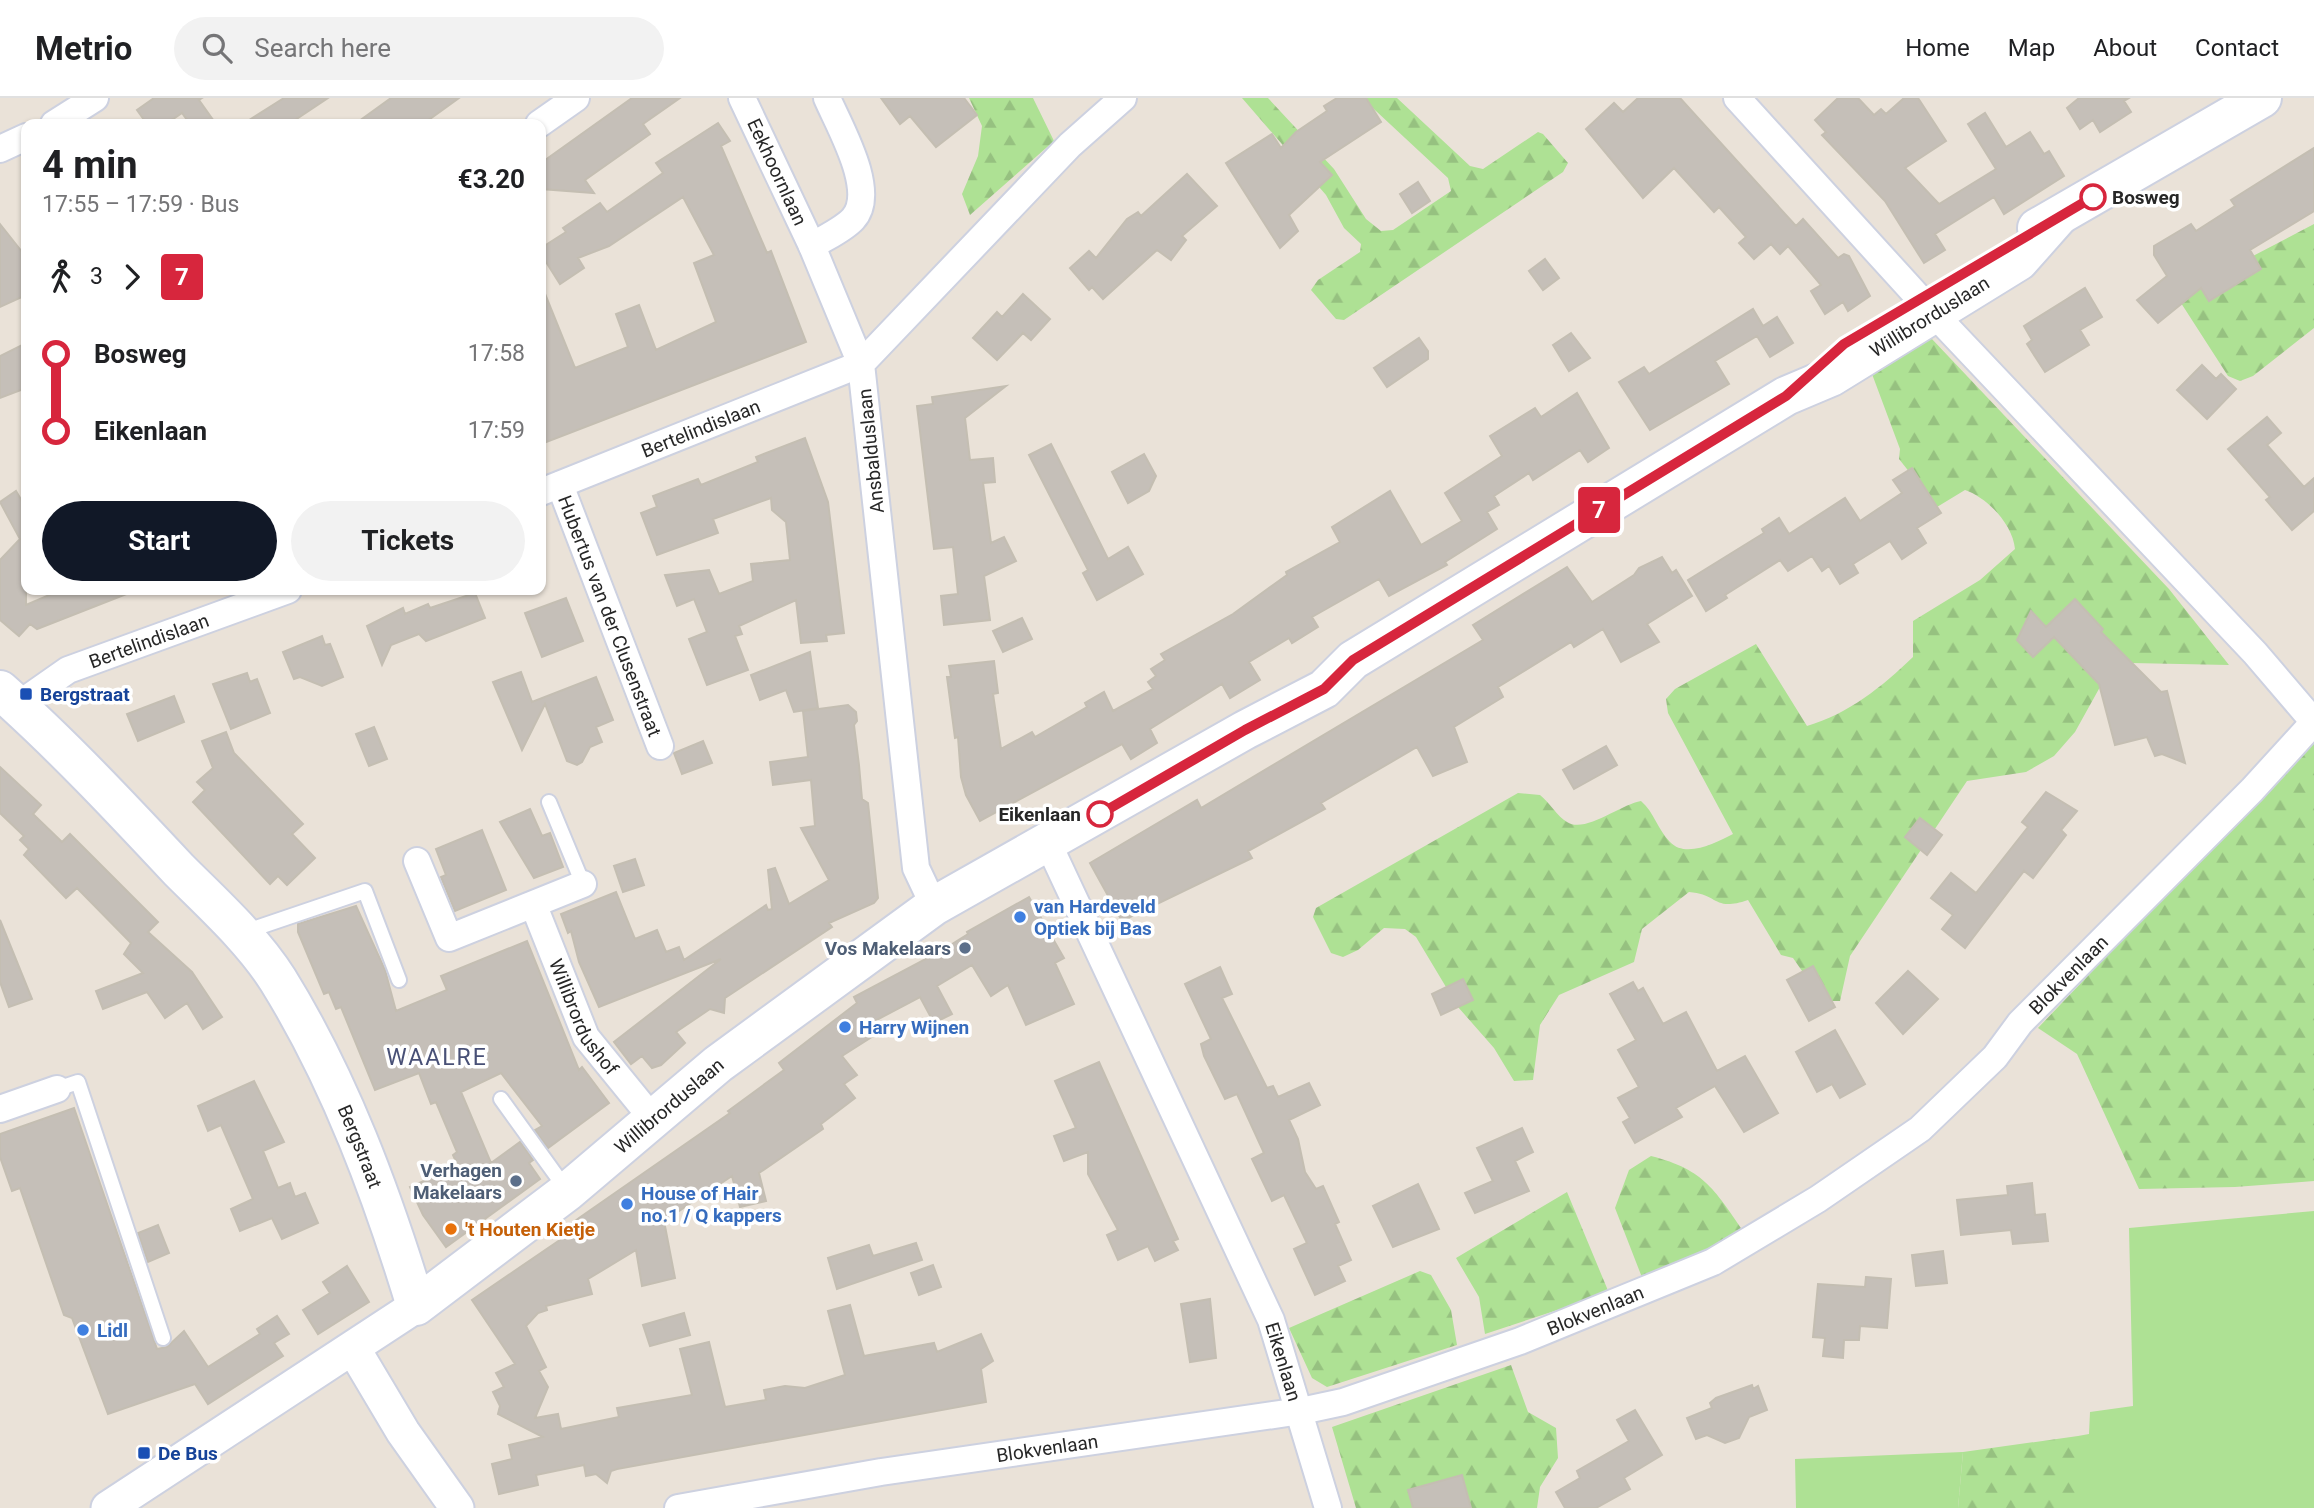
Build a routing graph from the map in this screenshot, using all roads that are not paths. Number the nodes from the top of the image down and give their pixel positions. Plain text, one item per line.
1 (95, 98) edge
2 (576, 98) edge
3 (742, 98) edge
4 (827, 98) edge
5 (1123, 98) edge
6 (1737, 98) edge
7 (2262, 98) edge
8 (62, 116) edge
9 (546, 119) edge
10 (21, 139) edge
11 (0, 149) edge
12 (812, 246) junction
13 (1927, 306) junction
14 (861, 364) junction
15 (550, 489) edge
16 (274, 595) edge
17 (9, 697) edge
18 (2314, 722) edge
19 (660, 746) dead end
20 (549, 802) dead end
21 (1048, 842) junction
22 (417, 862) dead end
23 (583, 884) joint
24 (534, 906) junction
25 (934, 906) junction
26 (244, 938) junction
27 (399, 980) dead end
28 (57, 1089) joint
29 (501, 1099) dead end
30 (0, 1109) edge
31 (652, 1118) junction
32 (568, 1191) junction
33 (416, 1306) junction
34 (163, 1338) dead end
35 (353, 1348) junction
36 (1301, 1411) junction
37 (108, 1508) edge
38 (457, 1508) edge
39 (678, 1508) edge
40 (1328, 1508) edge

1 - 8 street
2 - 9 street
3 - 12 street, Eekhoornlaan
4 - 12 street, Eekhoornlaan
5 - 14 street, Ansbalduslaan
6 - 13 street
7 - 13 main road, Willibrorduslaan
10 - 11 street
12 - 14 street, Eekhoornlaan
13 - 18 street
13 - 21 main road, Willibrorduslaan
14 - 15 street, Bertelindislaan
14 - 25 street, Ansbalduslaan
15 - 19 street, Hubertus van der Clusenstraat
16 - 17 street, Bertelindislaan
17 - 26 main road, Bergstraat
18 - 36 street, Blokvenlaan
20 - 23 lane
21 - 25 main road, Willibrorduslaan
21 - 36 street, Eikenlaan
22 - 24 street
23 - 24 street
24 - 31 street, Willibrordushof
25 - 31 main road, Willibrorduslaan
26 - 27 lane
26 - 33 main road, Bergstraat
28 - 30 street
28 - 34 lane
29 - 32 lane
31 - 32 main road, Willibrorduslaan
32 - 33 main road, Willibrorduslaan
33 - 35 street, Willibrorduslaan
35 - 37 street, Willibrorduslaan
35 - 38 street
36 - 39 street, Blokvenlaan
36 - 40 street, Eikenlaan

